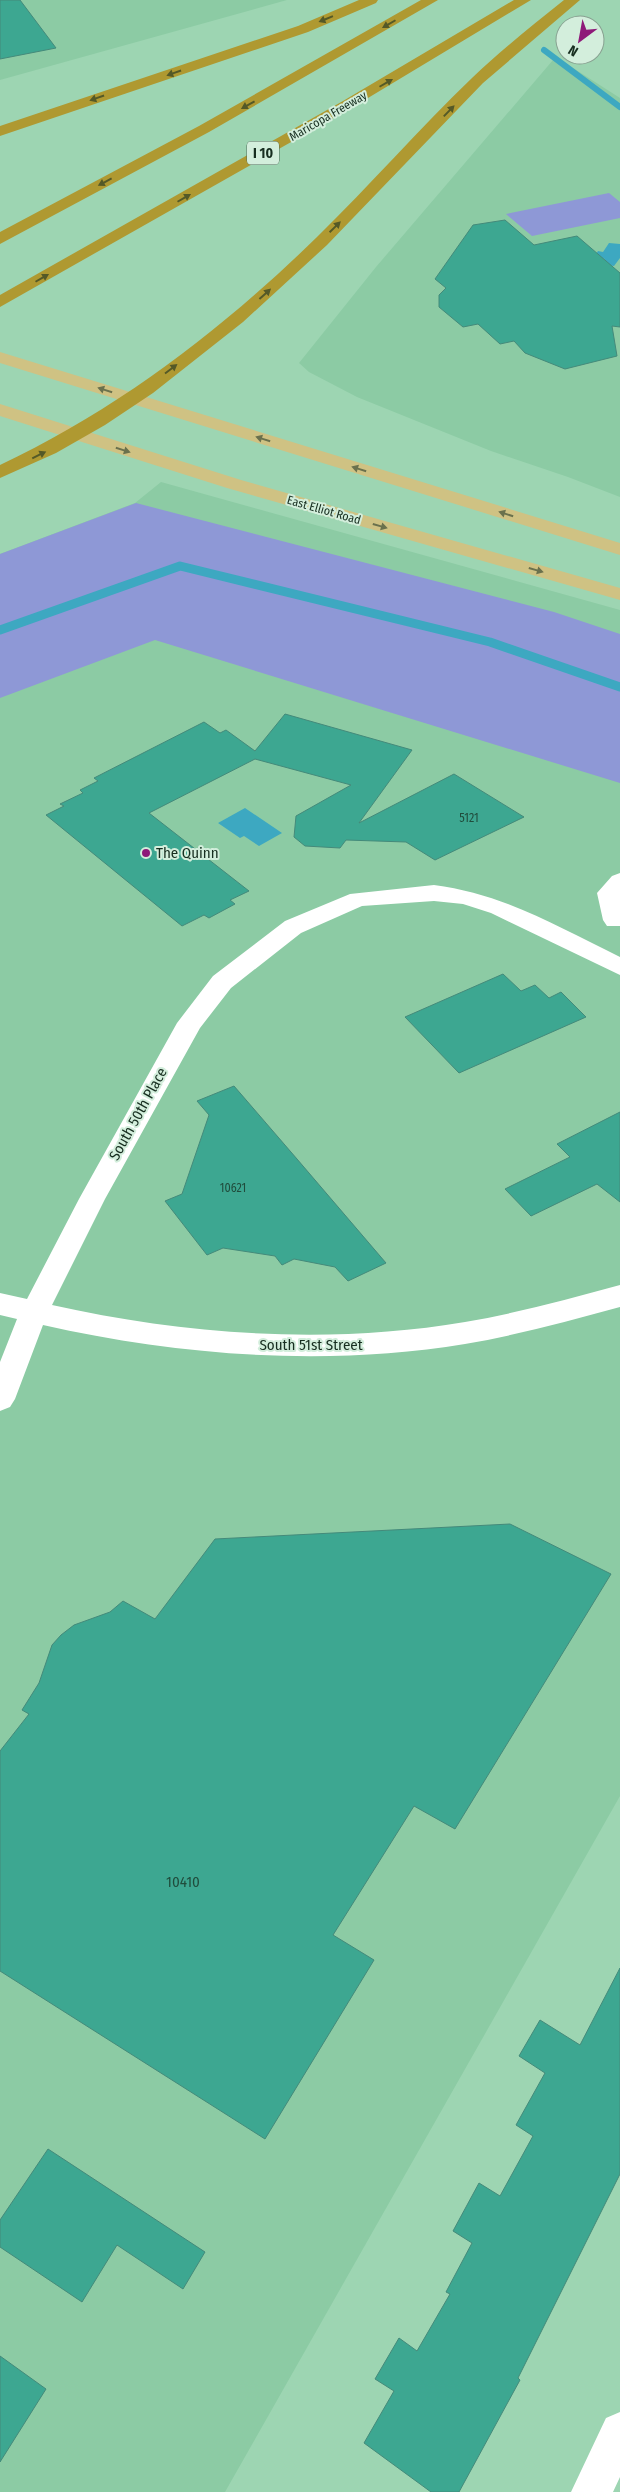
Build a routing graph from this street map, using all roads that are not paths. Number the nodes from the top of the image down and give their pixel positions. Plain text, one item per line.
1 (371, 0) edge
2 (431, 0) edge
3 (524, 0) edge
4 (573, 0) edge
5 (0, 131) edge
6 (0, 239) edge
7 (0, 302) edge
8 (0, 356) edge
9 (132, 399) junction
10 (0, 410) edge
11 (77, 435) junction
12 (0, 472) edge
13 (620, 549) edge
14 (620, 594) edge
15 (620, 881) edge
16 (618, 919) edge
17 (620, 967) edge
18 (620, 1296) edge
19 (0, 1304) edge
20 (34, 1312) junction
21 (0, 1400) edge
22 (620, 2432) edge
23 (592, 2492) edge

1 -> 5 highway
2 -> 6 highway
7 -> 3 highway, Maricopa Freeway / I 10
9 -> 4 highway
9 -> 8 main road
9 - 11 highway
13 -> 9 main road
10 - 11 main road, East Elliot Road
12 -> 11 highway
11 -> 14 main road, East Elliot Road
15 - 16 street
17 - 20 street, South 50th Place
18 - 20 street, South 51st Street
19 - 20 street, South 51st Street
20 - 21 street, South 50th Place
22 - 23 street

